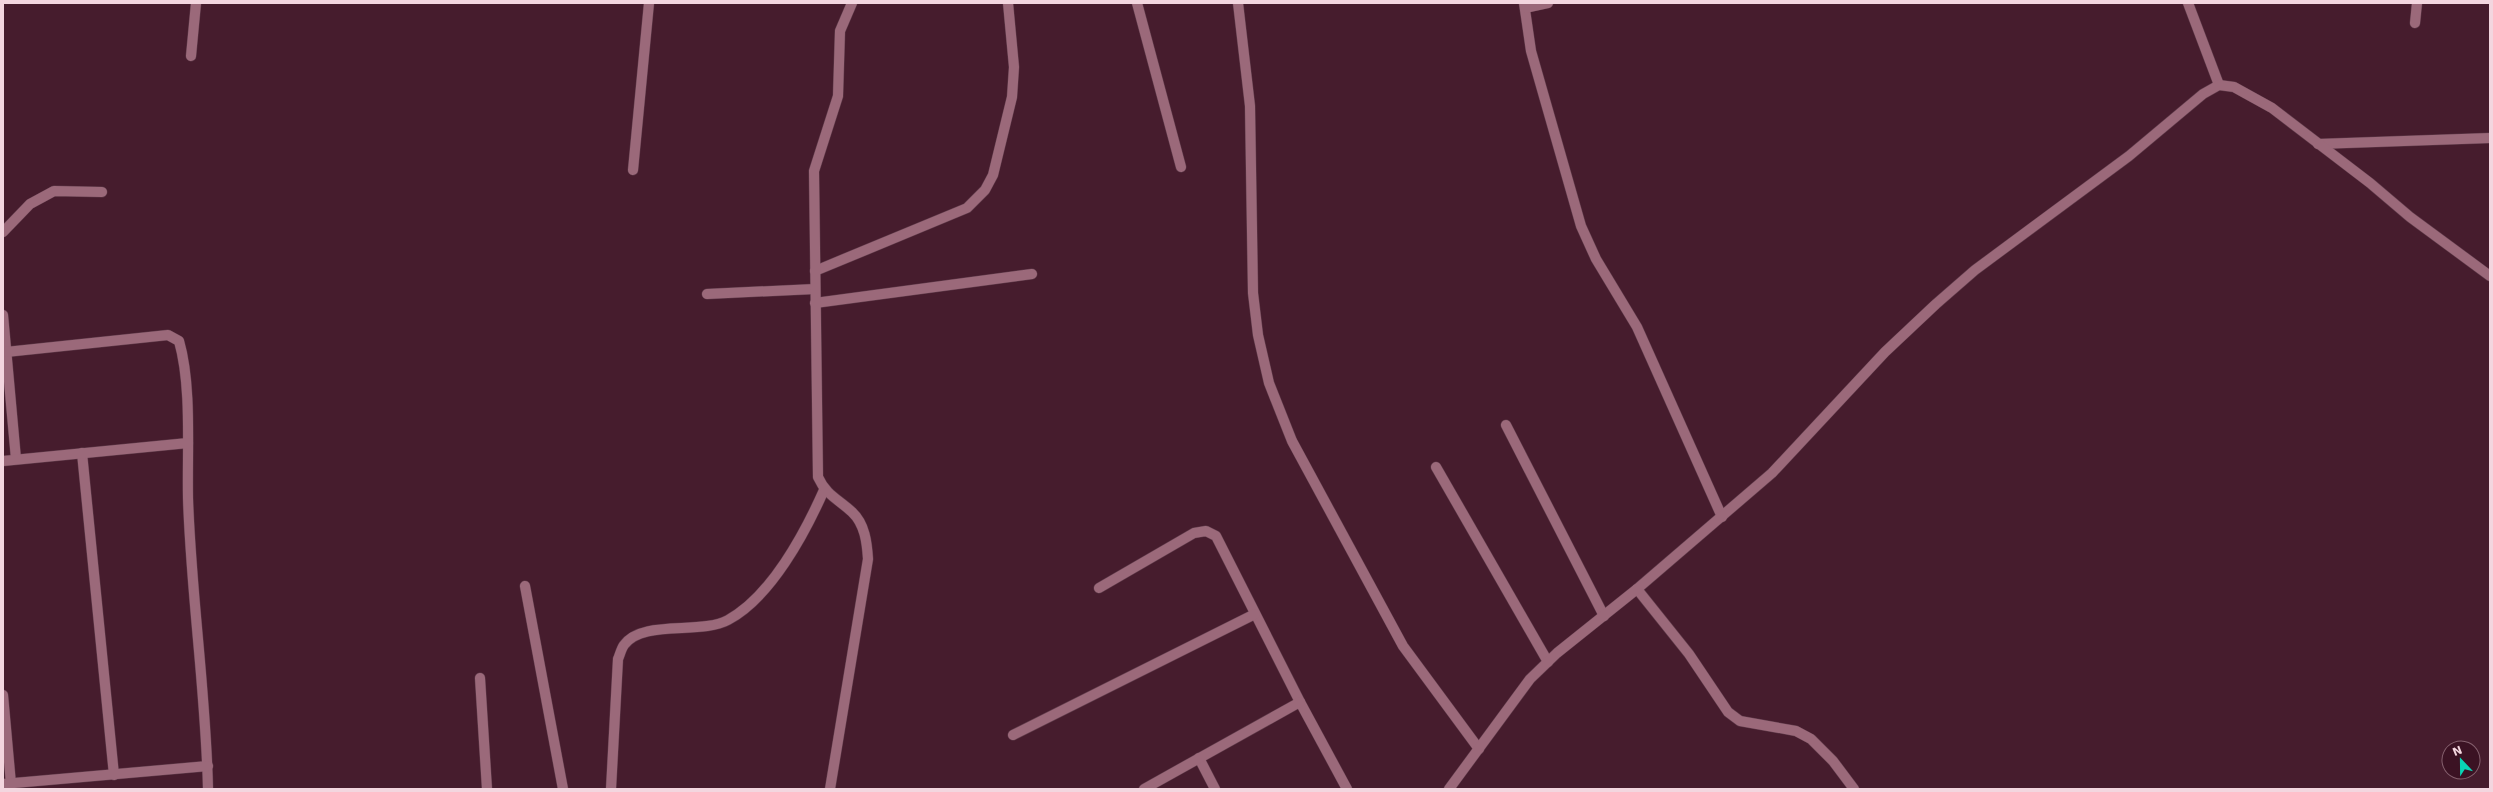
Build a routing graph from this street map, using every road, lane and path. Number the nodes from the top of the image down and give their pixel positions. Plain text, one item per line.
1 (196, 3) edge
2 (649, 3) edge
3 (852, 3) edge
4 (1008, 3) edge
5 (1137, 3) edge
6 (1238, 3) edge
7 (1548, 3) edge
8 (2188, 3) edge
9 (2417, 3) edge
10 (1524, 5) edge
11 (2415, 23) dead end
12 (191, 56) dead end
13 (2219, 85) junction
14 (2490, 138) edge
15 (2318, 144) junction
16 (1182, 168) dead end
17 (633, 170) dead end
18 (102, 192) dead end
19 (3, 232) edge
20 (814, 271) junction
21 (1032, 274) dead end
22 (2490, 276) edge
23 (815, 289) junction
24 (708, 294) dead end
25 (815, 303) junction
26 (3, 315) edge
27 (6, 352) junction
28 (1506, 425) dead end
29 (188, 443) junction
30 (82, 453) junction
31 (16, 459) junction
32 (3, 461) edge
33 (1436, 467) dead end
34 (824, 490) junction
35 (1722, 518) junction
36 (525, 586) dead end
37 (1098, 588) dead end
38 (1637, 589) junction
39 (1255, 614) junction
40 (1604, 616) junction
41 (1548, 662) junction
42 (480, 678) dead end
43 (3, 696) edge
44 (1300, 702) junction
45 (1013, 735) dead end
46 (1479, 749) junction
47 (1199, 758) junction
48 (208, 766) junction
49 (114, 775) junction
50 (7, 784) edge
51 (44, 785) edge
52 (208, 789) edge
53 (487, 789) edge
54 (563, 789) edge
55 (611, 789) edge
56 (830, 789) edge
57 (1144, 789) edge
58 (1215, 789) edge
59 (1347, 789) edge
60 (1449, 789) edge
61 (1854, 789) edge

1 - 12 street
2 - 17 street
3 - 20 street
4 - 20 street
5 - 16 street
6 - 46 street
7 - 10 street
8 - 13 street
9 - 11 street
10 - 35 street
13 - 15 street
13 - 35 street
14 - 15 street
15 - 22 street
18 - 19 street
20 - 23 street
21 - 25 street
23 - 24 street
23 - 25 street
25 - 34 street
26 - 27 street
27 - 29 street
27 - 31 street
28 - 40 street
29 - 30 street
29 - 48 street
30 - 31 street
30 - 49 street
31 - 32 street
33 - 41 street
34 - 55 street
34 - 56 street
35 - 38 street
36 - 54 street
37 - 39 street
38 - 40 street
38 - 61 street
39 - 44 street
39 - 45 street
40 - 41 street
41 - 46 street
42 - 53 street
43 - 50 street
44 - 47 street
44 - 59 street
46 - 60 street
47 - 57 street
47 - 58 street
48 - 49 street
48 - 52 street
49 - 51 street
50 - 51 street

